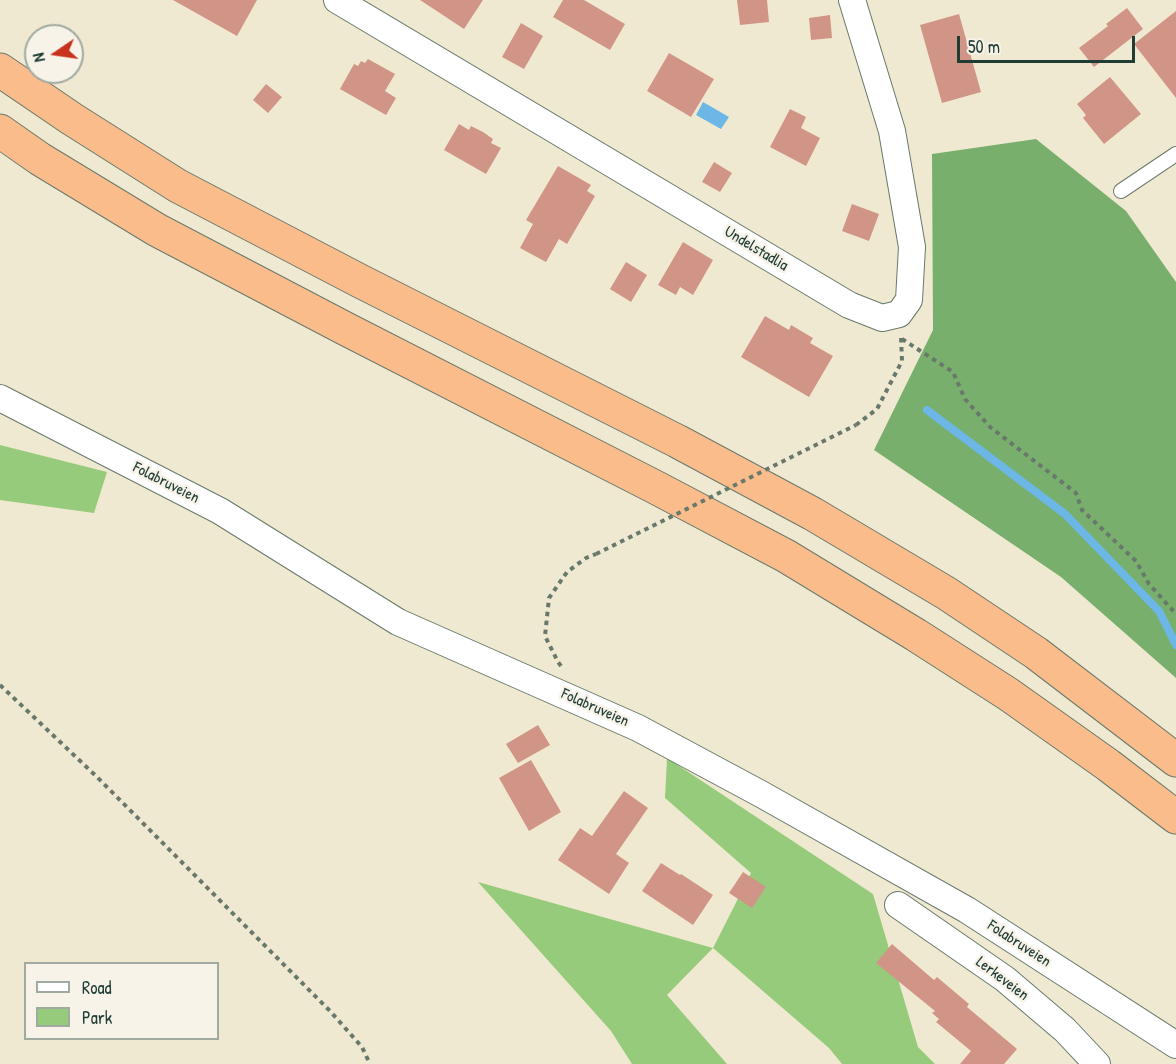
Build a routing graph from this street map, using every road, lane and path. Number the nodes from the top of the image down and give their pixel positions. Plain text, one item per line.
1 (337, 0) edge
2 (852, 0) edge
3 (0, 70) edge
4 (0, 131) edge
5 (1176, 154) edge
6 (1121, 192) dead end
7 (900, 326) junction
8 (0, 398) edge
9 (1176, 614) edge
10 (565, 670) dead end
11 (0, 684) edge
12 (1176, 760) edge
13 (1176, 817) edge
14 (898, 904) dead end
15 (1176, 1045) edge
16 (370, 1064) edge
17 (1097, 1064) edge

1 - 7 street, Undelstadlia
2 - 7 street
3 - 12 highway
4 - 13 highway
5 - 6 lane
7 - 9 path
7 - 10 path, bridge
8 - 15 street, Folabruveien
11 - 16 path
14 - 17 street, Lerkeveien

